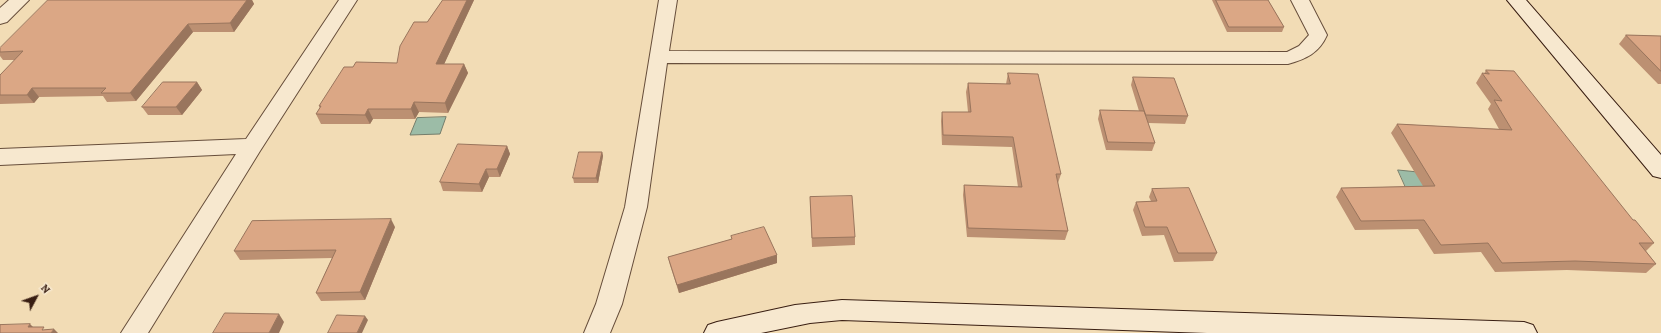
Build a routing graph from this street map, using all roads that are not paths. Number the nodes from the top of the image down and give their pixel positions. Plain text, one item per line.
1 (20, 0) edge
2 (348, 0) edge
3 (668, 0) edge
4 (1300, 0) edge
5 (1516, 0) edge
6 (0, 18) edge
7 (658, 56) junction
8 (252, 146) junction
9 (0, 157) edge
10 (1661, 170) edge
11 (1461, 332) edge
12 (134, 333) edge
13 (597, 333) edge
14 (717, 333) edge
15 (1524, 333) edge

1 - 6 street
2 - 8 street
3 - 7 street
4 - 7 street
5 - 10 street
7 - 13 street
8 - 9 street
8 - 12 street
11 - 14 street
11 - 15 street

